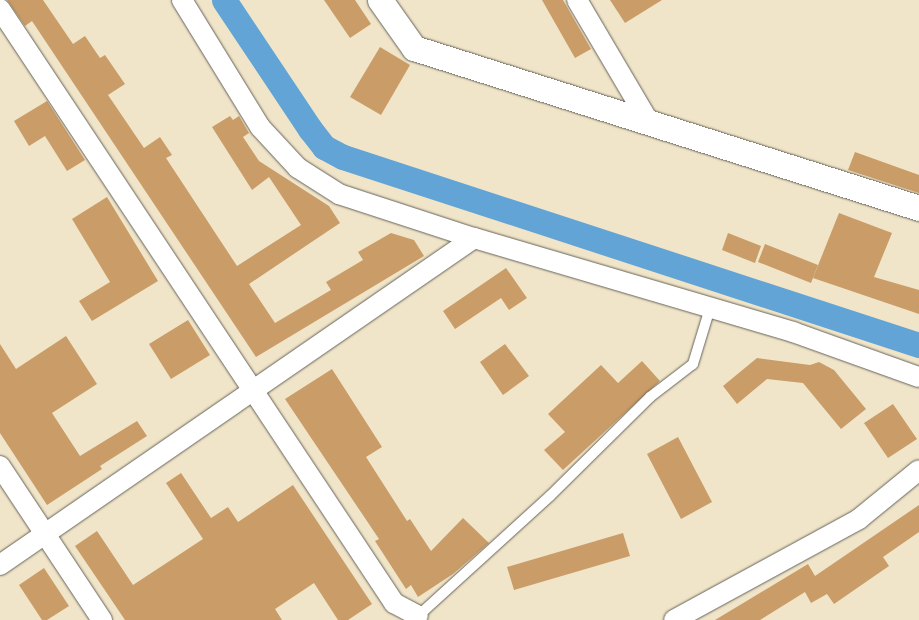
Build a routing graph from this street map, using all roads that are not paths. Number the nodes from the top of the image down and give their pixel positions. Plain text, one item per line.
1 (182, 0) edge
2 (380, 0) edge
3 (577, 0) edge
4 (0, 9) edge
5 (650, 124) junction
6 (919, 208) edge
7 (474, 238) junction
8 (710, 308) junction
9 (919, 377) edge
10 (254, 392) junction
11 (0, 466) edge
12 (919, 470) edge
13 (46, 534) junction
14 (0, 565) edge
15 (418, 618) edge
16 (102, 620) edge
17 (674, 620) edge

1 - 7 street
2 - 5 street
3 - 5 street
4 - 10 street
5 - 6 street
7 - 8 street
7 - 10 street
8 - 9 street
8 - 15 lane
10 - 13 street
10 - 15 street
11 - 13 street
12 - 17 street
13 - 14 street
13 - 16 street

